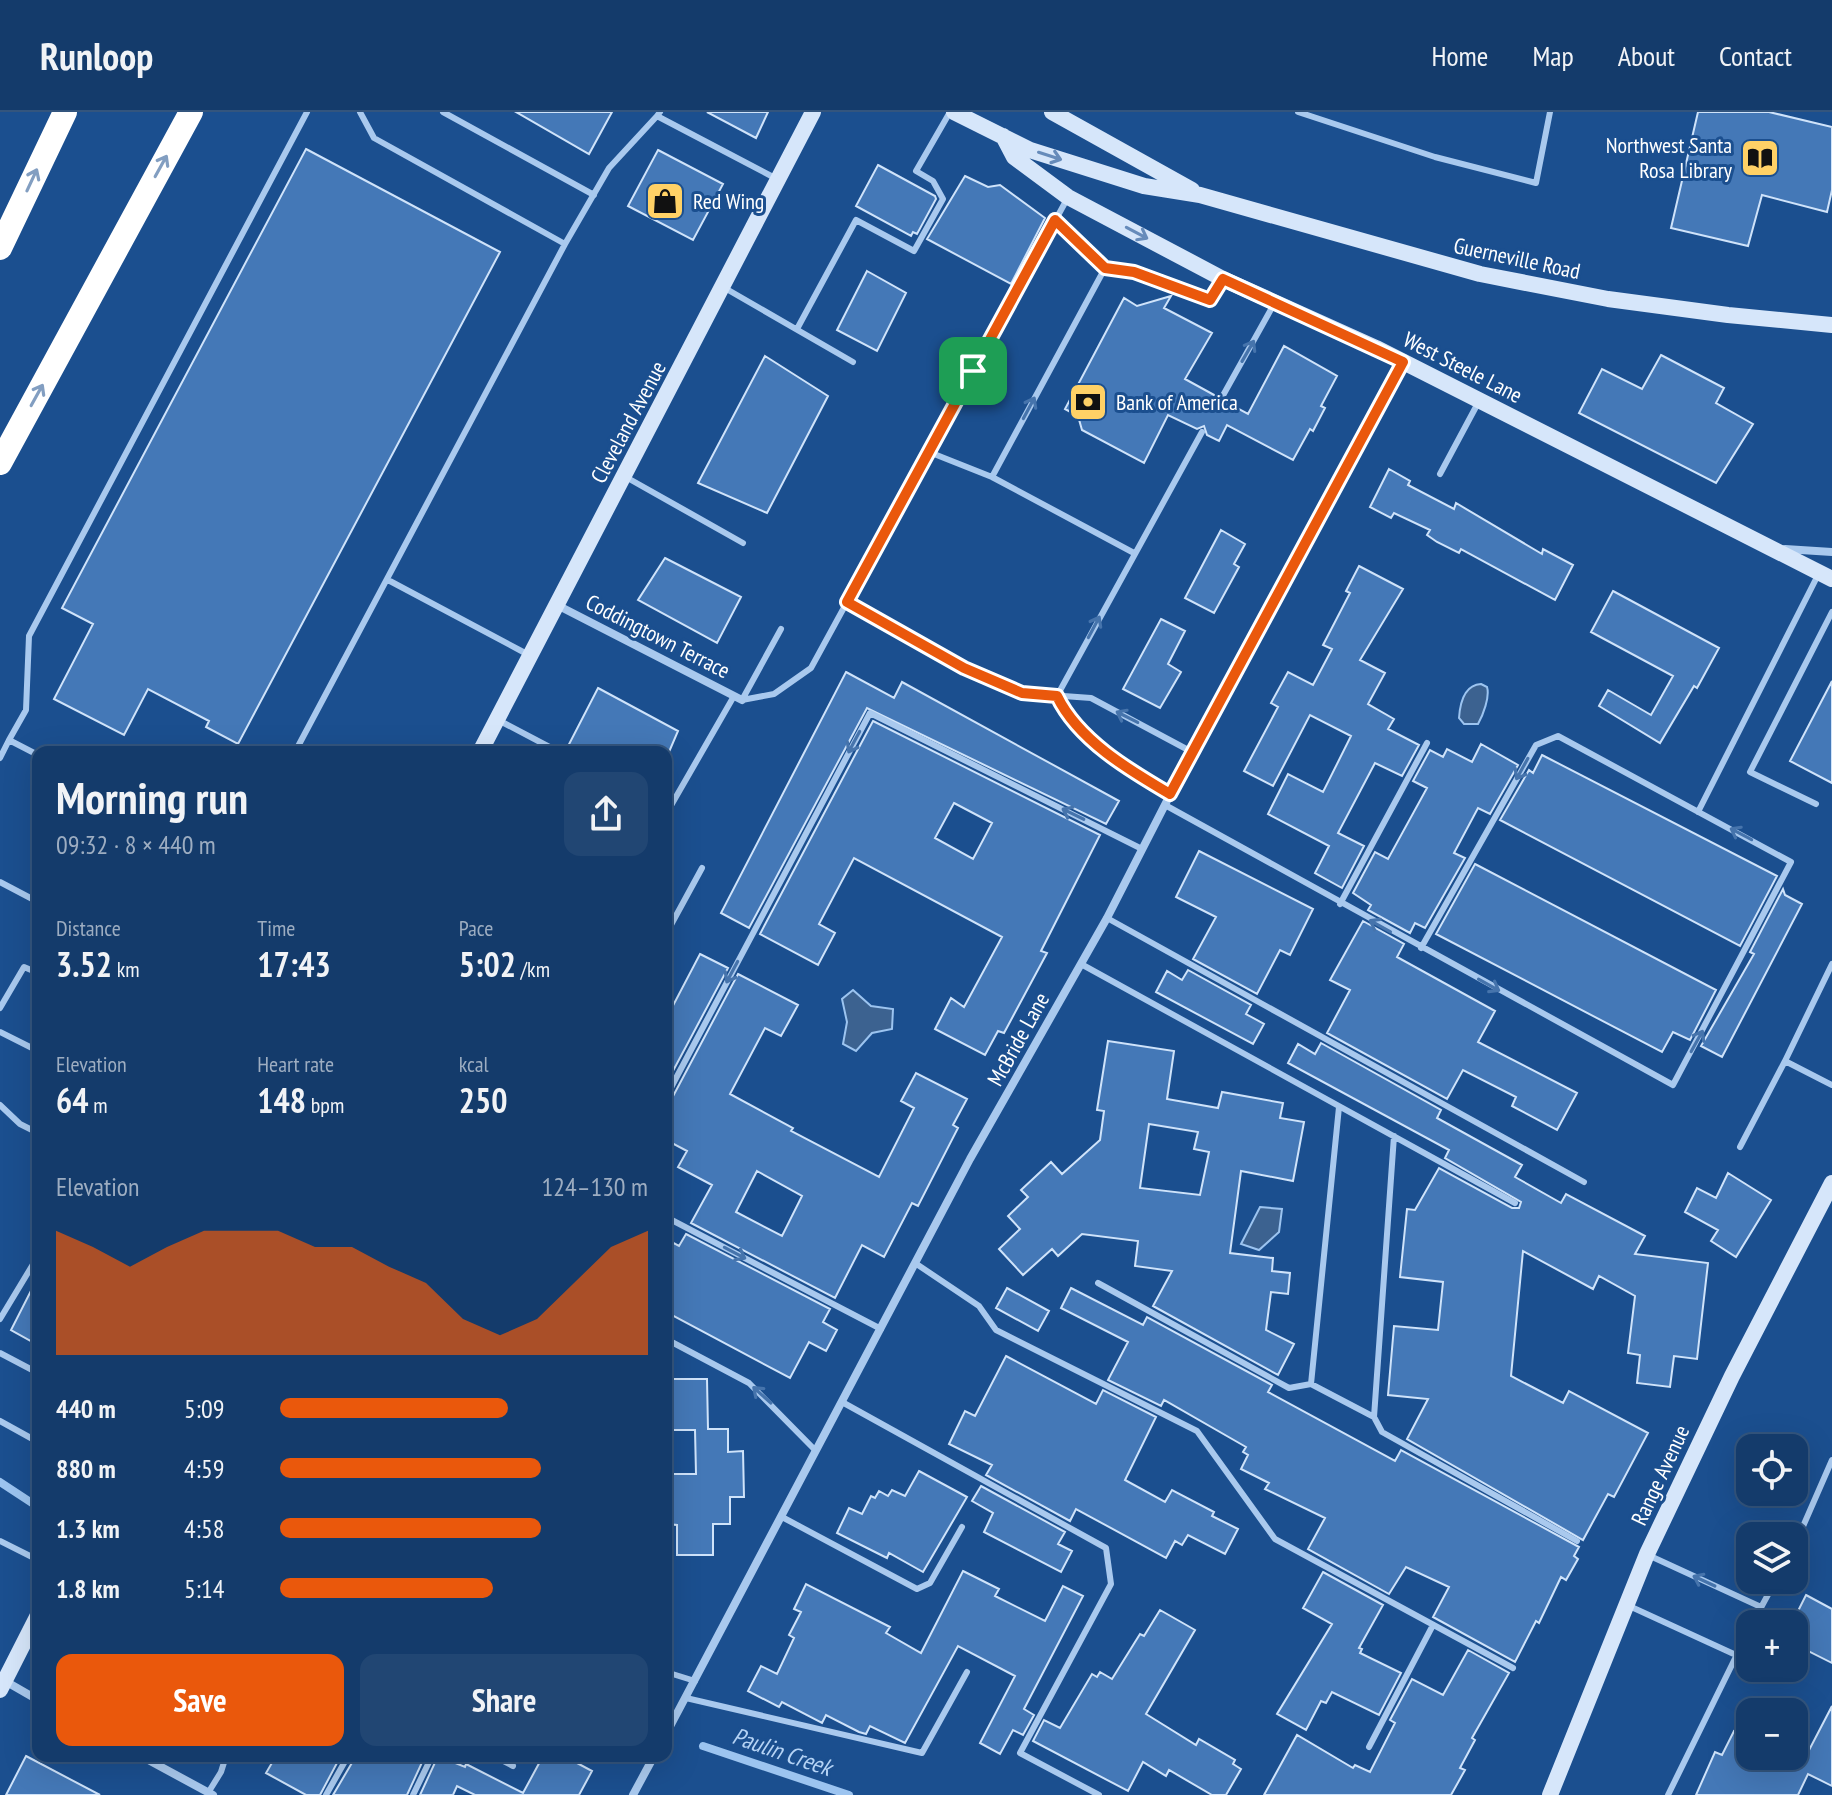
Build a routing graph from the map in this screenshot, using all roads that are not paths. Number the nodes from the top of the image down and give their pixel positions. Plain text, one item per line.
1 (65, 112) edge
2 (191, 112) edge
3 (307, 112) edge
4 (360, 112) edge
5 (443, 112) edge
6 (813, 112) edge
7 (952, 112) edge
8 (1054, 112) edge
9 (1298, 112) edge
10 (1550, 112) edge
11 (658, 114) edge
12 (1003, 136) junction
13 (778, 180) junction
14 (594, 195) junction
15 (1200, 195) junction
16 (1068, 197) junction
17 (1055, 220) junction
18 (565, 244) junction
19 (0, 248) edge
20 (1105, 268) junction
21 (1223, 279) junction
22 (723, 287) junction
23 (1274, 304) junction
24 (1832, 325) edge
25 (797, 329) junction
26 (853, 362) dead end
27 (1403, 362) junction
28 (1221, 399) dead end
29 (1479, 400) junction
30 (1202, 432) dead end
31 (929, 452) junction
32 (0, 463) edge
33 (1440, 474) dead end
34 (624, 476) junction
35 (992, 477) junction
36 (743, 543) dead end
37 (1768, 547) junction
38 (1832, 552) edge
39 (1134, 553) junction
40 (1826, 576) edge
41 (388, 580) junction
42 (847, 602) junction
43 (557, 605) junction
44 (1832, 612) edge
45 (781, 629) dead end
46 (530, 655) junction
47 (1057, 696) junction
48 (738, 698) junction
49 (497, 720) junction
50 (9, 740) junction
51 (1427, 743) dead end
52 (298, 746) edge
53 (483, 746) edge
54 (547, 746) edge
55 (32, 752) edge
56 (1192, 752) junction
57 (0, 758) edge
58 (1170, 794) junction
59 (672, 804) edge
60 (1816, 804) dead end
61 (1165, 805) junction
62 (1698, 812) junction
63 (1142, 849) junction
64 (702, 868) dead end
65 (0, 882) edge
66 (32, 899) edge
67 (1340, 904) junction
68 (1107, 918) junction
69 (672, 923) edge
70 (1421, 948) junction
71 (1081, 964) junction
72 (1832, 964) edge
73 (32, 970) edge
74 (0, 1008) edge
75 (0, 1032) edge
76 (32, 1048) edge
77 (1785, 1061) junction
78 (1832, 1085) edge
79 (672, 1086) edge
80 (0, 1105) edge
81 (1339, 1107) junction
82 (32, 1130) edge
83 (1394, 1136) junction
84 (1740, 1147) dead end
85 (1584, 1182) dead end
86 (1832, 1183) edge
87 (1515, 1203) dead end
88 (672, 1220) edge
89 (915, 1263) junction
90 (32, 1266) edge
91 (1098, 1283) dead end
92 (0, 1319) edge
93 (881, 1329) junction
94 (672, 1342) edge
95 (0, 1353) edge
96 (32, 1370) edge
97 (1311, 1384) junction
98 (842, 1402) junction
99 (1374, 1417) junction
100 (0, 1421) edge
101 (32, 1439) edge
102 (816, 1451) junction
103 (1832, 1460) edge
104 (782, 1517) junction
105 (1805, 1522) edge
106 (962, 1527) dead end
107 (0, 1541) edge
108 (1577, 1541) dead end
109 (1647, 1554) junction
110 (32, 1557) edge
111 (1768, 1594) edge
112 (1627, 1605) junction
113 (1761, 1607) junction
114 (1759, 1610) edge
115 (1433, 1625) junction
116 (32, 1627) edge
117 (1736, 1655) joint
118 (1513, 1668) dead end
119 (967, 1672) dead end
120 (672, 1674) edge
121 (695, 1681) junction
122 (2, 1686) edge
123 (32, 1698) edge
124 (686, 1698) junction
125 (672, 1723) edge
126 (1369, 1747) dead end
127 (152, 1762) edge
128 (224, 1762) edge
129 (345, 1762) edge
130 (429, 1762) edge
131 (505, 1762) edge
132 (651, 1762) edge
133 (513, 1766) dead end
134 (210, 1794) edge
135 (326, 1795) edge
136 (413, 1795) edge
137 (633, 1795) edge
138 (1099, 1795) edge
139 (1550, 1795) edge
140 (1668, 1795) edge

19 -> 1 highway
32 -> 2 highway
3 - 50 lane
4 - 18 lane
5 - 14 lane
6 - 13 main road, Cleveland Avenue
7 - 12 main road, Guerneville Road
7 - 25 lane
8 - 15 main road, Guerneville Road
9 - 10 lane
11 - 13 lane
11 - 14 lane
12 -> 15 main road, Guerneville Road
12 - 16 main road, West Steele Lane
13 - 22 main road, Cleveland Avenue
14 - 18 lane
15 - 24 main road, Guerneville Road
16 - 17 lane
16 -> 21 main road, West Steele Lane
17 - 20 lane
17 - 31 lane
18 - 41 lane
20 - 21 lane
35 -> 20 lane
21 - 23 main road, West Steele Lane
22 - 25 lane
22 - 34 main road, Cleveland Avenue
23 - 27 main road, West Steele Lane
28 -> 23 lane
25 - 26 lane
27 - 29 main road, West Steele Lane
27 - 56 street, McBride Lane
29 - 33 lane
29 - 37 main road, West Steele Lane
30 - 39 lane
31 - 35 lane
31 - 42 lane
34 - 36 lane
34 - 43 main road, Cleveland Avenue
35 - 39 lane
37 - 38 street
37 - 40 main road, West Steele Lane
47 -> 39 lane
40 - 62 lane
41 - 46 lane
41 - 52 lane
42 - 47 lane
42 - 48 lane
43 - 46 main road, Cleveland Avenue
43 - 48 street, Coddingtown Terrace
44 - 60 lane
45 - 48 lane
46 - 49 main road, Cleveland Avenue
56 -> 47 lane
47 - 58 lane
48 - 59 lane
49 - 53 main road, Cleveland Avenue
49 - 54 lane
50 - 55 lane
50 - 57 lane
51 - 67 lane
56 - 58 street, McBride Lane
58 - 61 street, McBride Lane
61 - 63 street, McBride Lane
61 - 67 lane
62 -> 70 lane
70 -> 62 lane
63 - 68 street, McBride Lane
63 -> 79 lane
64 - 69 lane
65 - 66 lane
70 -> 67 lane
68 - 71 street, McBride Lane
68 - 85 lane
71 - 81 lane
71 - 89 street, McBride Lane
72 - 77 lane
73 - 74 lane
75 - 76 lane
77 - 78 lane
77 - 84 lane
80 - 82 lane
81 - 83 lane
81 - 97 lane
83 - 87 lane
83 - 99 lane
86 - 109 main road, Range Avenue
88 -> 93 lane
89 - 93 street, McBride Lane
89 - 115 lane
90 - 92 lane
91 - 97 lane
93 - 98 street, McBride Lane
102 -> 94 lane
95 - 96 lane
97 - 99 lane
98 - 102 street, McBride Lane
98 - 138 lane
99 - 108 lane
100 - 101 lane
102 - 104 street, McBride Lane
103 - 105 lane
104 - 106 lane
104 - 121 street, McBride Lane
107 - 110 lane
109 - 112 main road, Range Avenue
113 -> 109 lane
111 - 113 lane
112 - 117 lane
112 - 139 main road, Range Avenue
113 - 114 lane
115 - 118 lane
115 - 126 lane
116 - 122 main road
117 - 140 lane
119 - 124 lane
120 - 121 lane
121 - 124 street, McBride Lane
122 - 123 street
124 - 125 street, McBride Lane
127 - 134 street
128 - 134 lane
129 - 135 lane
130 - 136 lane
131 - 133 lane
132 - 137 street

